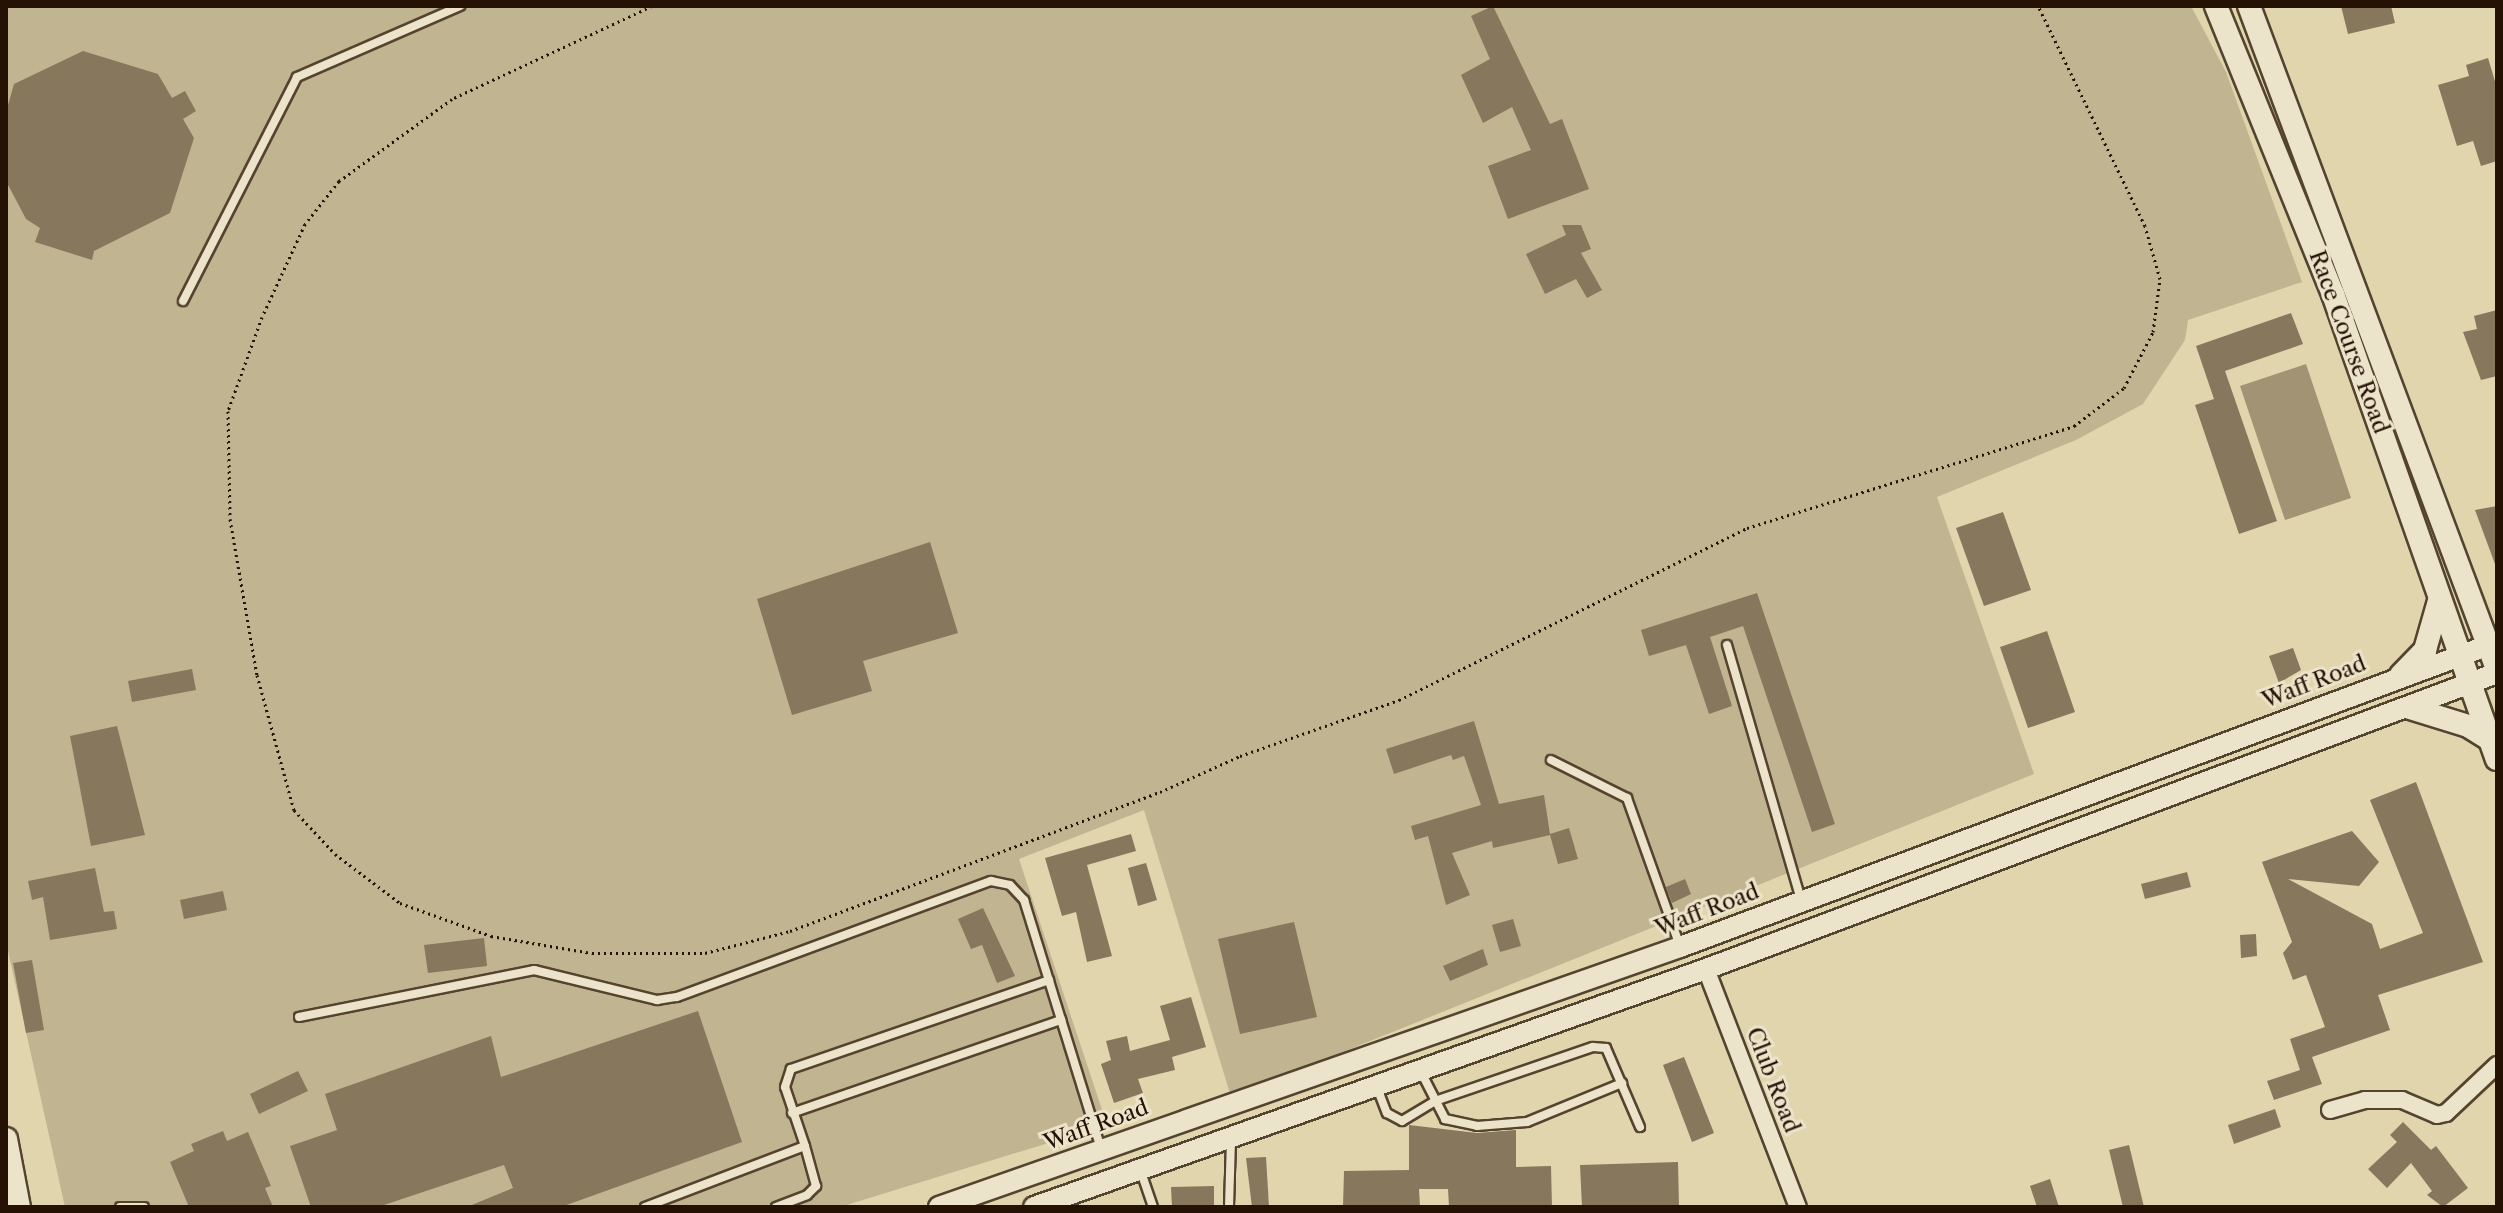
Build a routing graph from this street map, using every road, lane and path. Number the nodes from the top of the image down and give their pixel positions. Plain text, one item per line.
1 (460, 6) edge
2 (652, 6) edge
3 (2038, 6) edge
4 (2216, 6) edge
5 (2249, 6) edge
6 (183, 301) dead end
7 (2465, 585) junction
8 (2440, 596) junction
9 (2497, 612) edge
10 (2492, 644) edge
11 (1727, 645) dead end
12 (2461, 654) junction
13 (2497, 671) edge
14 (2401, 675) junction
15 (2469, 684) junction
16 (2410, 708) junction
17 (2494, 750) edge
18 (1551, 760) dead end
19 (1801, 900) junction
20 (1680, 947) junction
21 (1706, 969) junction
22 (1049, 980) junction
23 (299, 1017) dead end
24 (1061, 1020) junction
25 (2497, 1065) edge
26 (1419, 1069) junction
27 (1622, 1083) junction
28 (1376, 1084) junction
29 (1435, 1101) junction
30 (2330, 1110) dead end
31 (792, 1113) junction
32 (1640, 1127) dead end
33 (1231, 1135) junction
34 (6, 1139) edge
35 (805, 1146) junction
36 (1101, 1150) junction
37 (1140, 1168) junction
38 (942, 1206) edge
39 (19, 1207) edge
40 (120, 1207) edge
41 (144, 1207) edge
42 (645, 1207) edge
43 (776, 1207) edge
44 (1034, 1207) edge
45 (1153, 1207) edge
46 (1229, 1207) edge
47 (1798, 1207) edge

1 - 6 lane
2 - 3 path
4 - 8 main road, Race Course Road
5 - 7 main road, Race Course Road
7 - 9 main road
7 - 10 main road, Race Course Road
8 - 12 main road, Race Course Road
8 - 14 main road
10 - 12 street, Waff Road
10 - 13 main road, Race Course Road
11 - 19 lane
12 - 14 street, Waff Road
12 - 15 main road, Race Course Road
13 - 15 street
14 - 19 street, Waff Road
15 - 16 street
15 - 17 main road, Race Course Road
16 - 17 main road
16 - 21 street
18 - 20 lane
19 - 20 street, Waff Road
20 - 36 street, Waff Road
21 - 26 street
21 - 47 street, Club Road
22 - 23 lane
22 - 24 lane
22 - 31 lane
24 - 31 lane
24 - 36 lane
25 - 30 street
26 - 28 street
26 - 29 lane
27 - 29 lane
27 - 29 lane
27 - 32 lane
28 - 29 lane
28 - 33 street
31 - 35 lane
33 - 37 street
33 - 46 lane
34 - 39 main road
35 - 42 lane
35 - 43 lane
36 - 38 street, Waff Road
37 - 44 street
37 - 45 lane
40 - 41 lane

